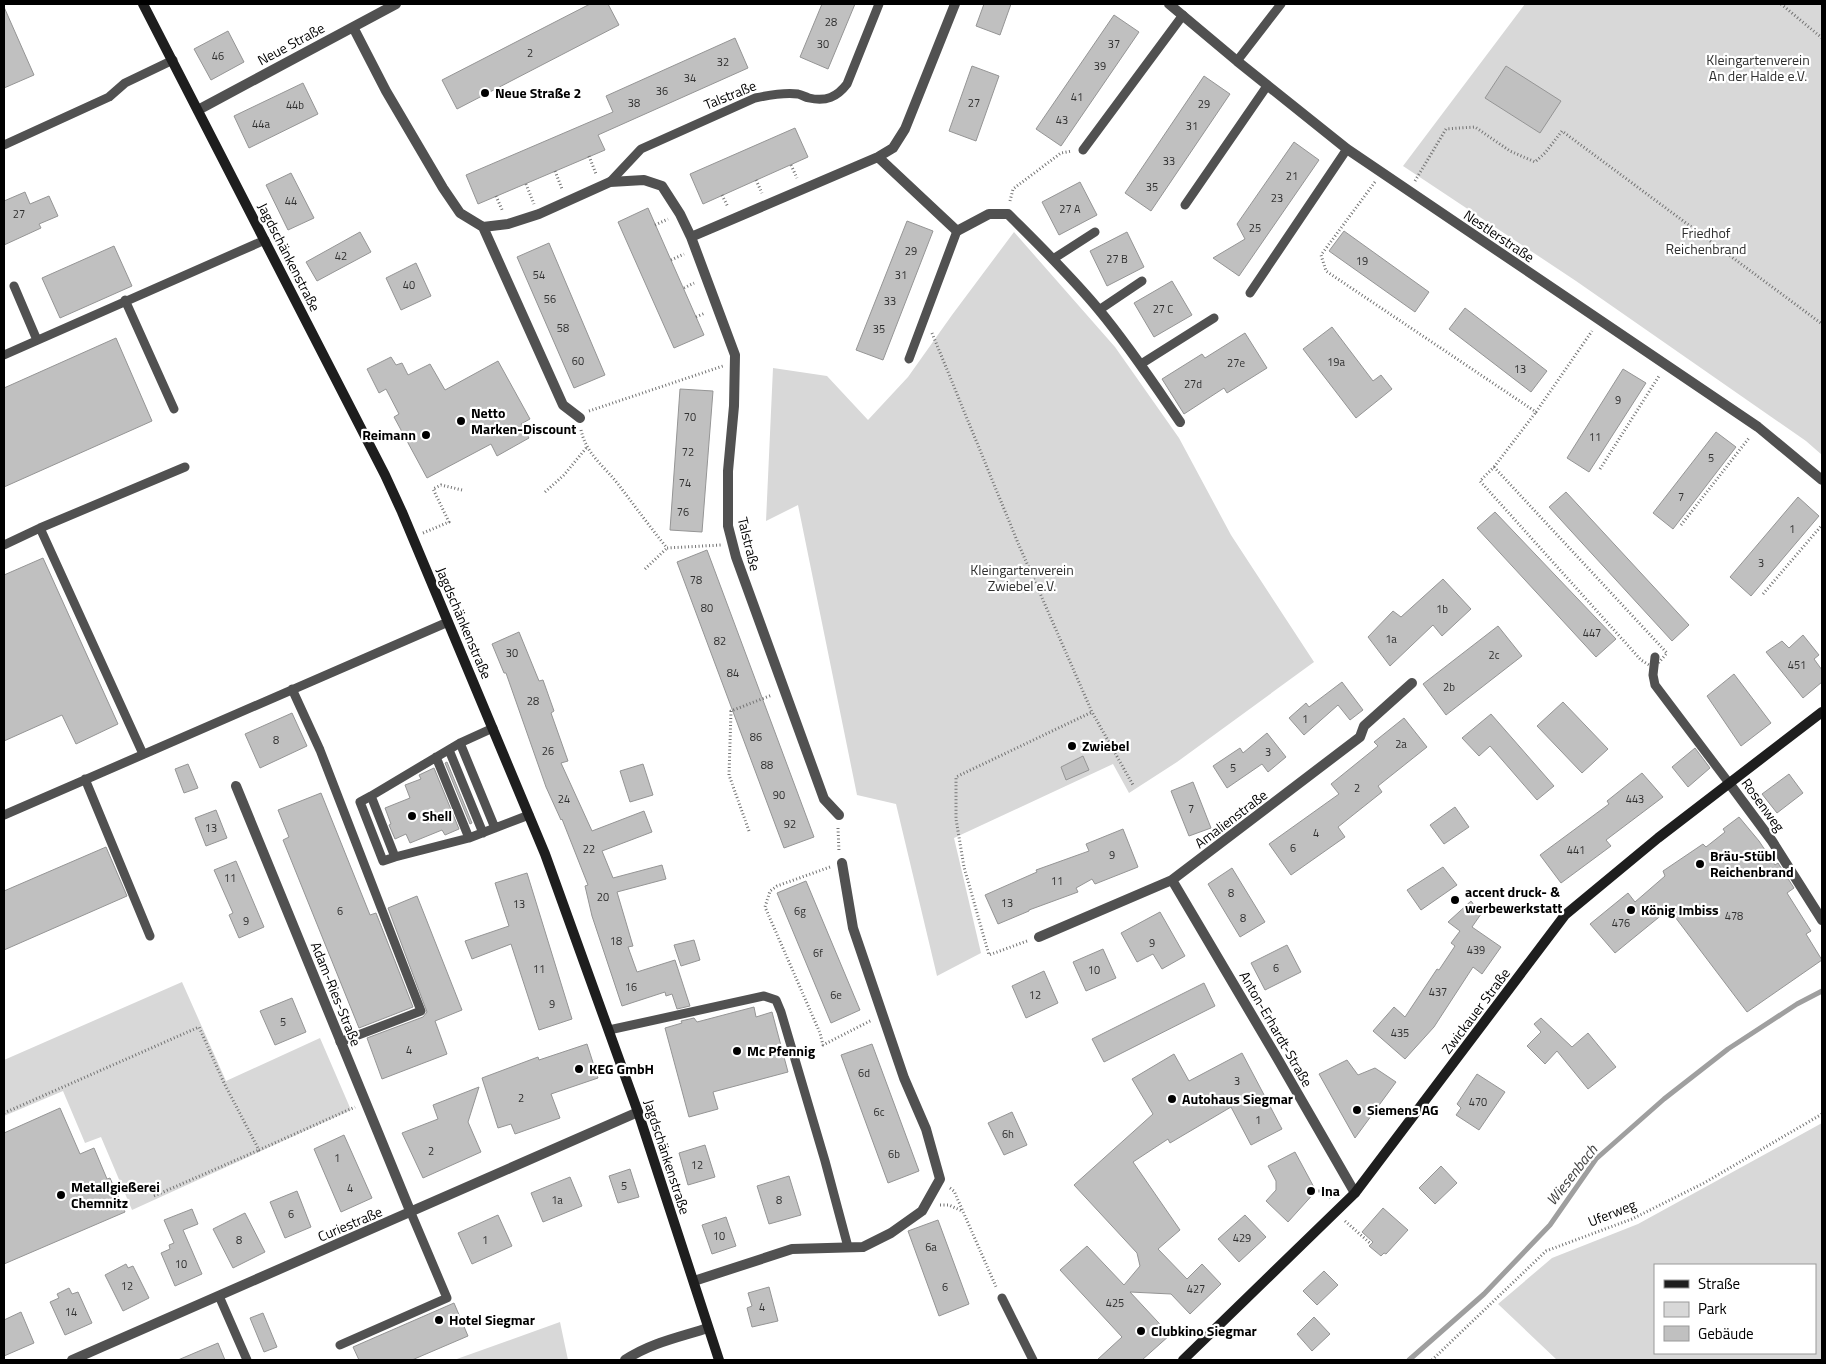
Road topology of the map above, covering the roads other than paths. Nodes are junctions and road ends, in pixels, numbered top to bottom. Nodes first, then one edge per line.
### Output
1 (144, 4) edge
2 (396, 4) edge
3 (880, 4) edge
4 (955, 4) edge
5 (1169, 4) edge
6 (1281, 4) edge
7 (1183, 15) junction
8 (353, 27) junction
9 (172, 60) junction
10 (1237, 61) junction
11 (1267, 86) junction
12 (198, 110) junction
13 (4, 145) edge
14 (1347, 149) junction
15 (1083, 150) road end
16 (878, 157) junction
17 (605, 184) junction
18 (1185, 205) dead end
19 (483, 227) junction
20 (957, 231) junction
21 (1095, 232) dead end
22 (691, 237) junction
23 (265, 240) junction
24 (1053, 259) junction
25 (1142, 281) dead end
26 (14, 286) dead end
27 (1250, 293) dead end
28 (125, 300) junction
29 (1099, 310) junction
30 (1214, 318) dead end
31 (36, 340) junction
32 (4, 355) edge
33 (909, 359) dead end
34 (1141, 364) junction
35 (174, 410) dead end
36 (580, 418) road end
37 (1180, 422) dead end
38 (185, 467) dead end
39 (1822, 480) edge
40 (40, 528) junction
41 (4, 544) edge
42 (448, 622) junction
43 (1655, 657) dead end
44 (1412, 683) dead end
45 (292, 689) junction
46 (1822, 712) edge
47 (492, 728) junction
48 (460, 743) junction
49 (449, 750) junction
50 (143, 754) junction
51 (436, 757) junction
52 (85, 780) junction
53 (1729, 783) junction
54 (236, 786) dead end
55 (371, 796) junction
56 (4, 815) edge
57 (529, 815) junction
58 (839, 815) dead end
59 (495, 828) junction
60 (483, 833) junction
61 (470, 838) junction
62 (395, 857) junction
63 (842, 863) road end
64 (1172, 880) junction
65 (1822, 920) edge
66 (150, 936) dead end
67 (1039, 937) road end
68 (609, 1030) junction
69 (340, 1042) junction
70 (638, 1112) junction
71 (1355, 1194) junction
72 (411, 1212) junction
73 (848, 1247) junction
74 (694, 1281) junction
75 (219, 1296) junction
76 (1002, 1298) road end
77 (708, 1328) junction
78 (340, 1345) dead end
79 (72, 1360) edge
80 (246, 1360) edge
81 (625, 1360) edge
82 (719, 1360) edge
83 (1033, 1360) edge
84 (1183, 1360) edge

1 - 9 main road, Jagdschänkenstraße
2 - 8 street, Neue Straße
3 - 17 lane, Talstraße
4 - 16 street
5 - 7 street, Nestlerstraße
6 - 10 lane
7 - 10 street, Nestlerstraße
7 - 15 lane
8 - 12 street, Neue Straße
8 - 19 street
9 - 12 main road, Jagdschänkenstraße
9 - 13 lane
10 - 11 street, Nestlerstraße
11 - 14 street, Nestlerstraße
11 - 18 lane
12 - 23 main road, Jagdschänkenstraße
14 - 27 lane
14 - 39 street, Nestlerstraße
16 - 20 street
16 - 22 street
17 - 19 street, Talstraße
17 - 22 street, Talstraße
19 - 36 street
20 - 24 street
20 - 33 lane
21 - 24 lane
22 - 58 street, Talstraße
23 - 28 lane
23 - 42 main road, Jagdschänkenstraße
24 - 29 street
25 - 29 lane
26 - 31 lane
28 - 31 lane
28 - 35 lane
29 - 34 street
30 - 34 lane
31 - 32 lane
34 - 37 street
38 - 40 lane
40 - 41 lane
40 - 50 lane
42 - 45 lane
42 - 47 main road, Jagdschänkenstraße
43 - 53 lane
44 - 64 street, Amalienstraße
45 - 50 lane
45 - 69 lane
46 - 53 main road, Zwickauer Straße
47 - 48 lane
47 - 57 main road, Jagdschänkenstraße
48 - 49 lane
48 - 59 lane
49 - 51 lane
49 - 60 lane
50 - 52 lane
51 - 55 lane
51 - 61 lane
52 - 56 lane
52 - 66 lane
53 - 65 street, Rosenweg
53 - 71 main road, Zwickauer Straße
54 - 69 street, Adam-Ries-Straße
55 - 62 lane
55 - 62 lane
57 - 59 lane
57 - 68 main road, Jagdschänkenstraße
59 - 60 lane
60 - 61 lane
61 - 62 lane
63 - 73 street
64 - 67 street, Amalienstraße
64 - 71 street, Anton-Erhardt-Straße
68 - 70 main road, Jagdschänkenstraße
68 - 73 lane
69 - 72 street, Adam-Ries-Straße
70 - 72 street, Curiestraße
70 - 74 main road, Jagdschänkenstraße
71 - 84 main road, Zwickauer Straße
72 - 75 street, Curiestraße
72 - 78 lane
73 - 74 street
74 - 77 main road, Jagdschänkenstraße
75 - 79 street, Curiestraße
75 - 80 lane
76 - 83 lane
77 - 81 street
77 - 82 main road, Jagdschänkenstraße

